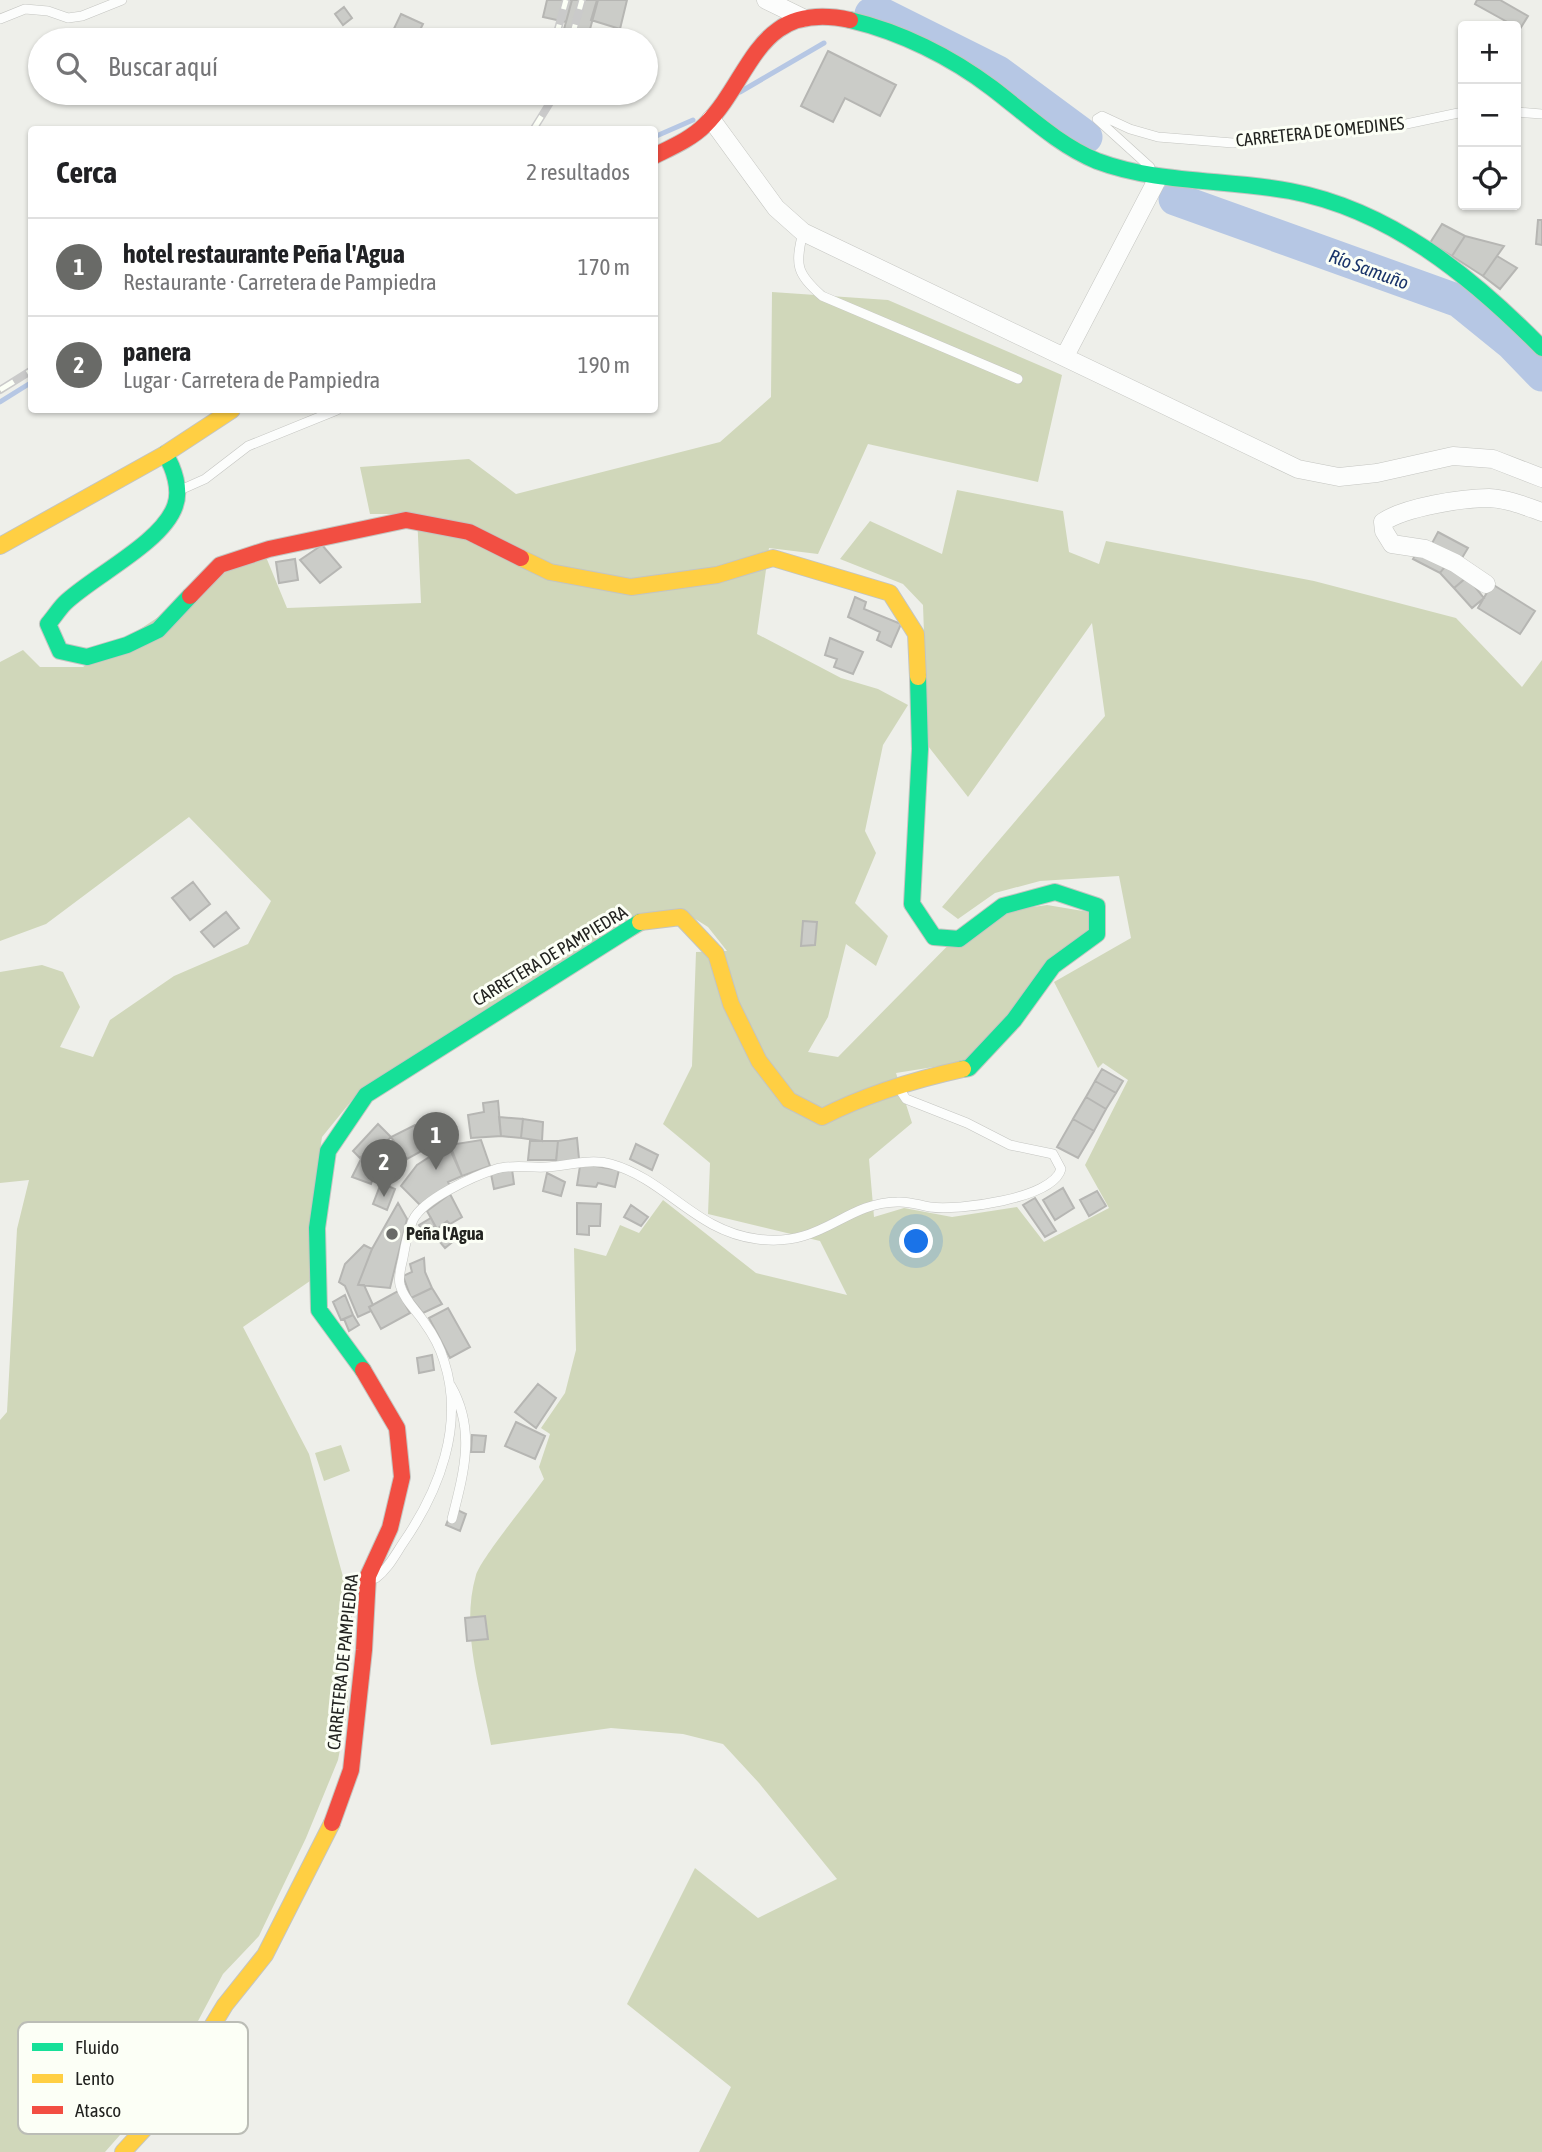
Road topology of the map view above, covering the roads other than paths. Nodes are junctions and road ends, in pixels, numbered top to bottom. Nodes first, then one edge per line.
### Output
1 (122, 0) edge
2 (766, 0) edge
3 (803, 18) junction
4 (0, 19) edge
5 (1521, 112) edge
6 (1458, 113) edge
7 (1542, 114) edge
8 (711, 119) junction
9 (658, 154) edge
10 (1157, 178) junction
11 (803, 232) junction
12 (1542, 348) edge
13 (1065, 356) junction
14 (1018, 379) dead end
15 (227, 413) edge
16 (330, 413) edge
17 (165, 454) junction
18 (1542, 478) edge
19 (176, 492) junction
20 (1542, 513) edge
21 (0, 546) edge
22 (1486, 584) dead end
23 (897, 1086) junction
24 (449, 1381) junction
25 (453, 1519) dead end
26 (368, 1584) junction
27 (215, 2022) edge
28 (143, 2134) edge
29 (123, 2152) edge

1 - 4 lane
2 - 3 street
3 - 8 street
3 - 10 street
5 - 7 lane
6 - 10 lane, CARRETERA DE OMEDINES
8 - 9 street
8 - 11 street
10 - 12 street
10 - 13 street
11 - 13 street
11 - 14 lane
13 - 18 street
15 - 17 street
16 - 19 lane
17 - 19 street
17 - 21 street
19 - 23 street, CARRETERA DE PAMPIEDRA
20 - 22 street
23 - 24 lane
23 - 26 street, CARRETERA DE PAMPIEDRA
24 - 25 lane
24 - 26 lane
26 - 27 street, CARRETERA DE PAMPIEDRA
28 - 29 street, CARRETERA DE PAMPIEDRA

